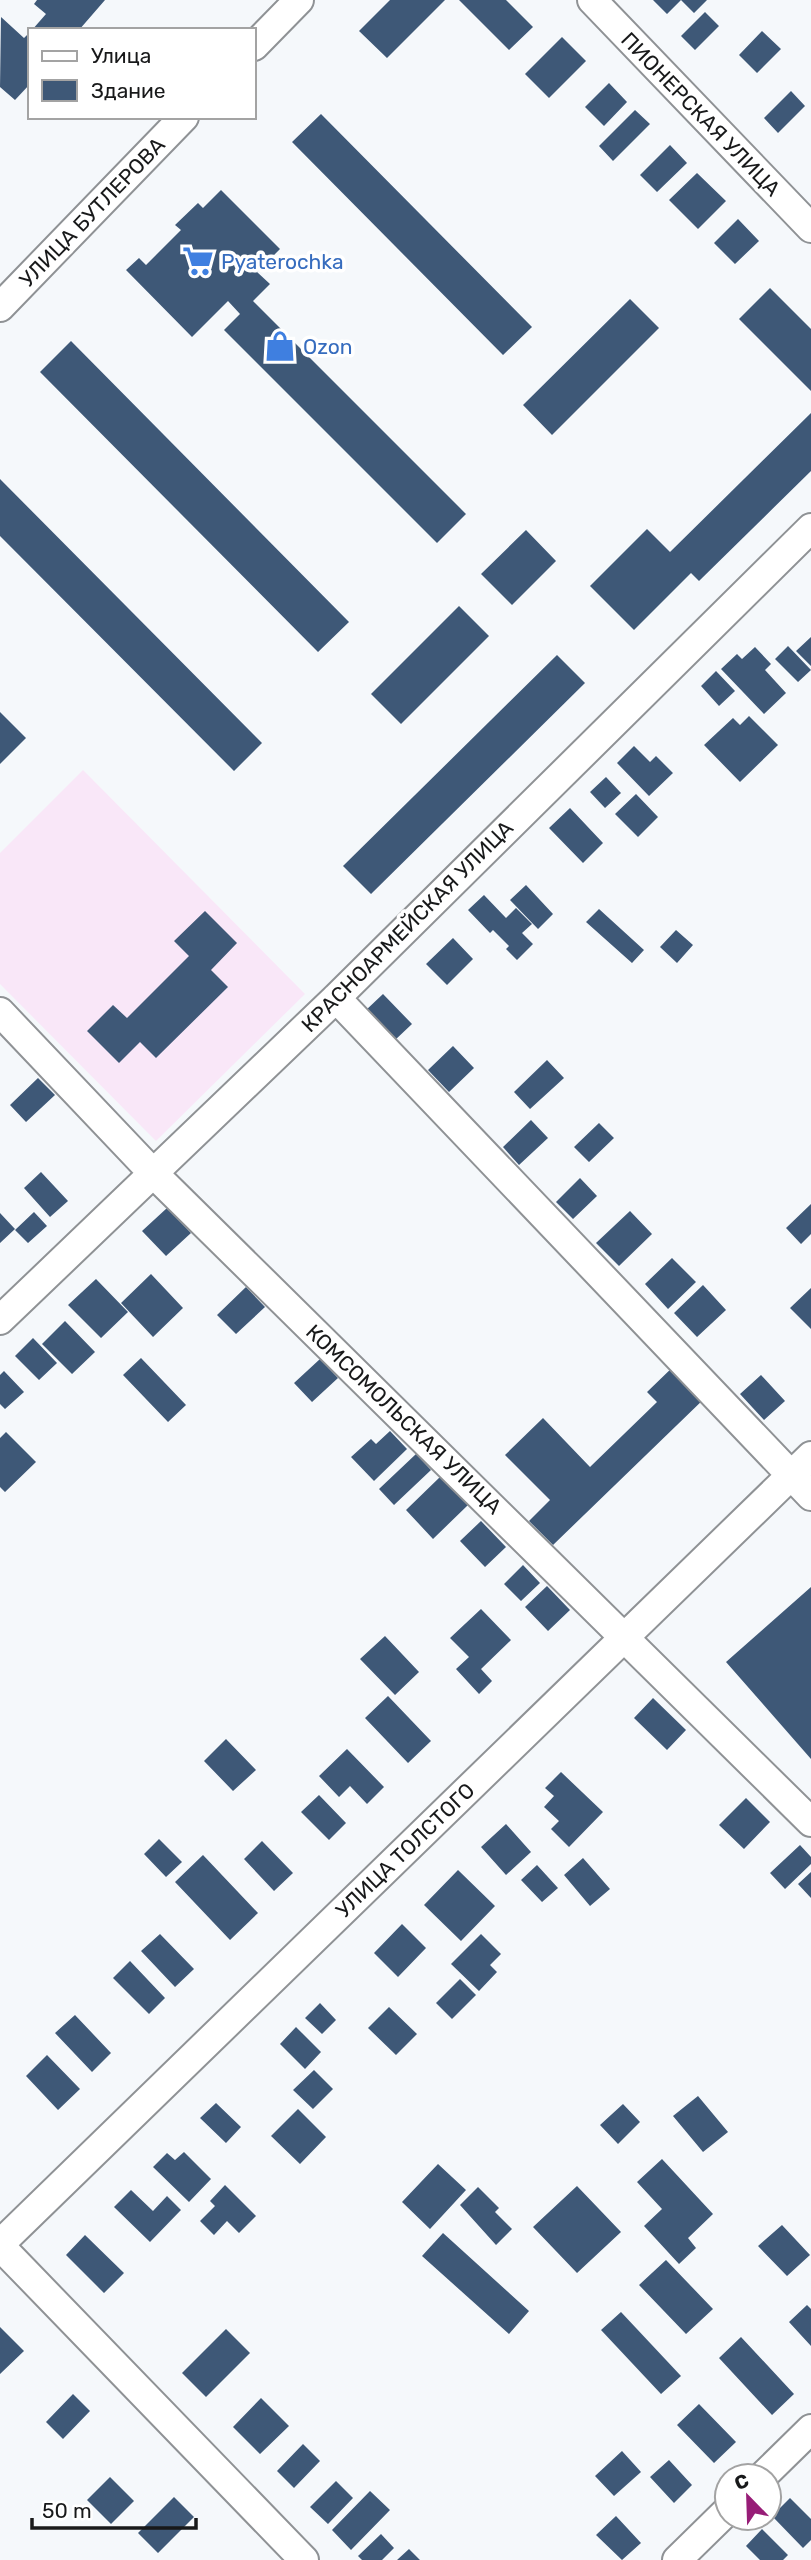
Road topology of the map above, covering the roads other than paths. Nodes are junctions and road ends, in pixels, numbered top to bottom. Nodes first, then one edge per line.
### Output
1 (299, 0) edge
2 (592, 0) edge
3 (256, 44) edge
4 (182, 119) edge
5 (811, 228) edge
6 (0, 307) edge
7 (811, 528) edge
8 (336, 998) junction
9 (0, 1012) edge
10 (152, 1172) junction
11 (0, 1320) edge
12 (801, 1465) edge
13 (811, 1496) edge
14 (625, 1636) junction
15 (811, 1822) edge
16 (0, 2245) edge
17 (811, 2429) edge
18 (777, 2462) edge
19 (713, 2525) edge
20 (304, 2560) edge
21 (677, 2560) edge

1 - 3 street
2 - 5 street, ПИОНЕРСКАЯ УЛИЦА
4 - 6 street, УЛИЦА БУТЛЕРОВА
7 - 8 street, КРАСНОАРМЕЙСКАЯ УЛИЦА
8 - 10 street, КРАСНОАРМЕЙСКАЯ УЛИЦА
8 - 12 street
9 - 10 street, КОМСОМОЛЬСКАЯ УЛИЦА
10 - 11 street, КРАСНОАРМЕЙСКАЯ УЛИЦА
10 - 14 street, КОМСОМОЛЬСКАЯ УЛИЦА
12 - 13 street
12 - 14 street, УЛИЦА ТОЛСТОГО
14 - 15 street, КОМСОМОЛЬСКАЯ УЛИЦА
14 - 16 street, УЛИЦА ТОЛСТОГО
16 - 20 street
17 - 18 street
19 - 21 street

